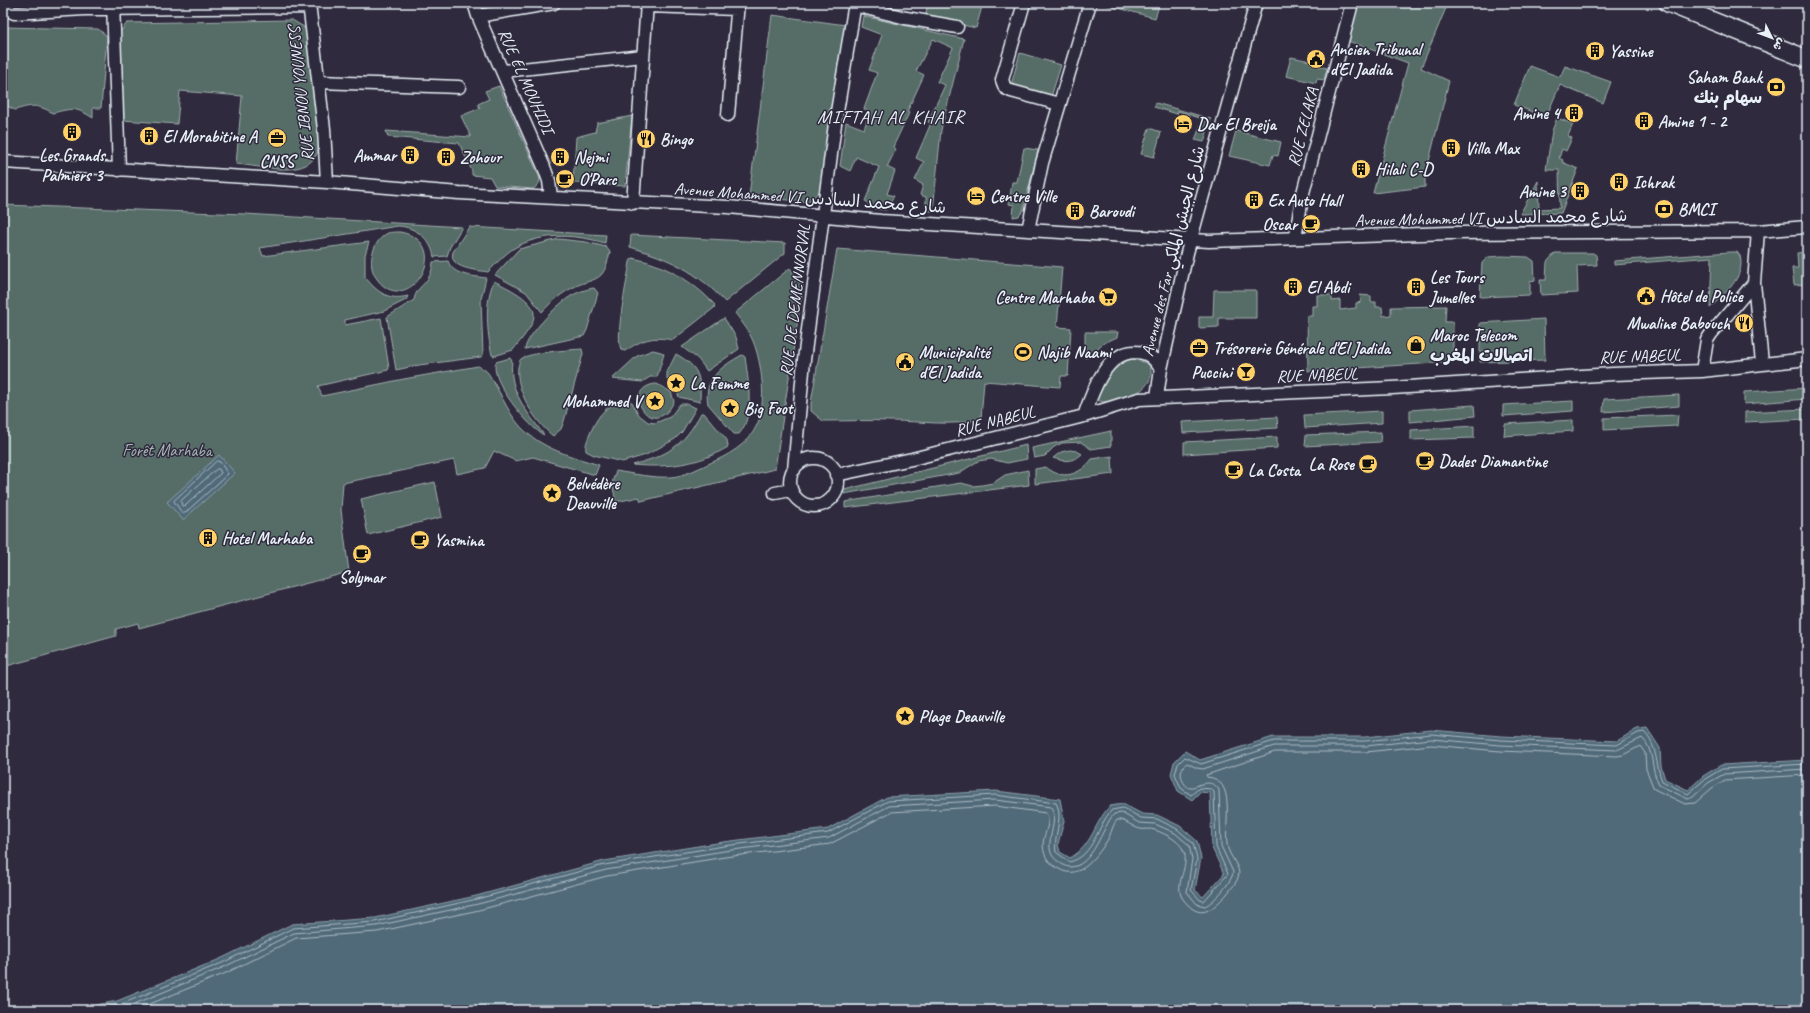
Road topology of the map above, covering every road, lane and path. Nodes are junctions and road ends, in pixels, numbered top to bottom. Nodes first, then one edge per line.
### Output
1 (474, 3) edge
2 (554, 3) edge
3 (1024, 3) edge
4 (1090, 3) edge
5 (1256, 3) edge
6 (1352, 3) edge
7 (1668, 3) edge
8 (854, 4) edge
9 (309, 5) edge
10 (647, 5) edge
11 (114, 6) edge
12 (738, 6) edge
13 (3, 7) edge
14 (478, 16) junction
15 (957, 27) dead end
16 (643, 56) junction
17 (1807, 59) edge
18 (503, 71) junction
19 (319, 82) junction
20 (460, 87) dead end
21 (1059, 104) junction
22 (728, 115) dead end
23 (3, 162) edge
24 (118, 170) junction
25 (327, 182) junction
26 (551, 197) junction
27 (633, 203) junction
28 (823, 215) junction
29 (1807, 226) edge
30 (1028, 230) junction
31 (1758, 232) junction
32 (1295, 238) junction
33 (1190, 240) junction
34 (1754, 283) junction
35 (1807, 359) edge
36 (1762, 363) junction
37 (1161, 369) junction
38 (1702, 371) junction
39 (1157, 397) junction
40 (1084, 416) junction
41 (797, 436) junction
42 (809, 459) junction
43 (794, 470) junction
44 (836, 475) junction
45 (791, 490) junction
46 (776, 493) dead end

1 - 14 street, RUE EL MOUHIDI
2 - 14 street
3 - 21 street
4 - 21 street
5 - 33 street, Avenue des Far شارع الجيش الملكي
6 - 32 street, RUE ZELAKA
7 - 17 street
8 - 15 street
8 - 28 street, RUE DE DEMENNORVAL
9 - 11 street
9 - 19 street, RUE IBNOU YOUNESS
10 - 12 street
10 - 16 street
11 - 13 street
11 - 24 street
12 - 22 street
14 - 18 street, RUE EL MOUHIDI
16 - 18 street
16 - 27 street
18 - 26 street, RUE EL MOUHIDI
19 - 20 street
19 - 25 street, RUE IBNOU YOUNESS
21 - 30 street
23 - 24 street, Avenue Mohammed VI شارع محمد السادس
24 - 25 street, Avenue Mohammed VI شارع محمد السادس
25 - 26 street, Avenue Mohammed VI شارع محمد السادس
26 - 27 street, Avenue Mohammed VI شارع محمد السادس
27 - 28 street, Avenue Mohammed VI شارع محمد السادس
28 - 30 street, Avenue Mohammed VI شارع محمد السادس
28 - 41 street, RUE DE DEMENNORVAL
29 - 31 street, Avenue Mohammed VI شارع محمد السادس
30 - 33 street, Avenue Mohammed VI شارع محمد السادس
31 - 32 street, Avenue Mohammed VI شارع محمد السادس
31 - 34 street
32 - 33 street, Avenue Mohammed VI شارع محمد السادس
33 - 37 street, Avenue des Far شارع الجيش الملكي
34 - 36 street
34 - 38 street
35 - 36 street, RUE NABEUL
36 - 38 street, RUE NABEUL
37 - 39 street, Avenue des Far شارع الجيش الملكي
37 - 40 street, Avenue des Far شارع الجيش الملكي
38 - 39 street, RUE NABEUL
39 - 40 street, RUE NABEUL
40 - 44 street, RUE NABEUL
41 - 42 street
41 - 43 street, RUE DE DEMENNORVAL
42 - 43 street
42 - 44 street
43 - 45 street, RUE DE DEMENNORVAL
44 - 45 street
45 - 46 street

